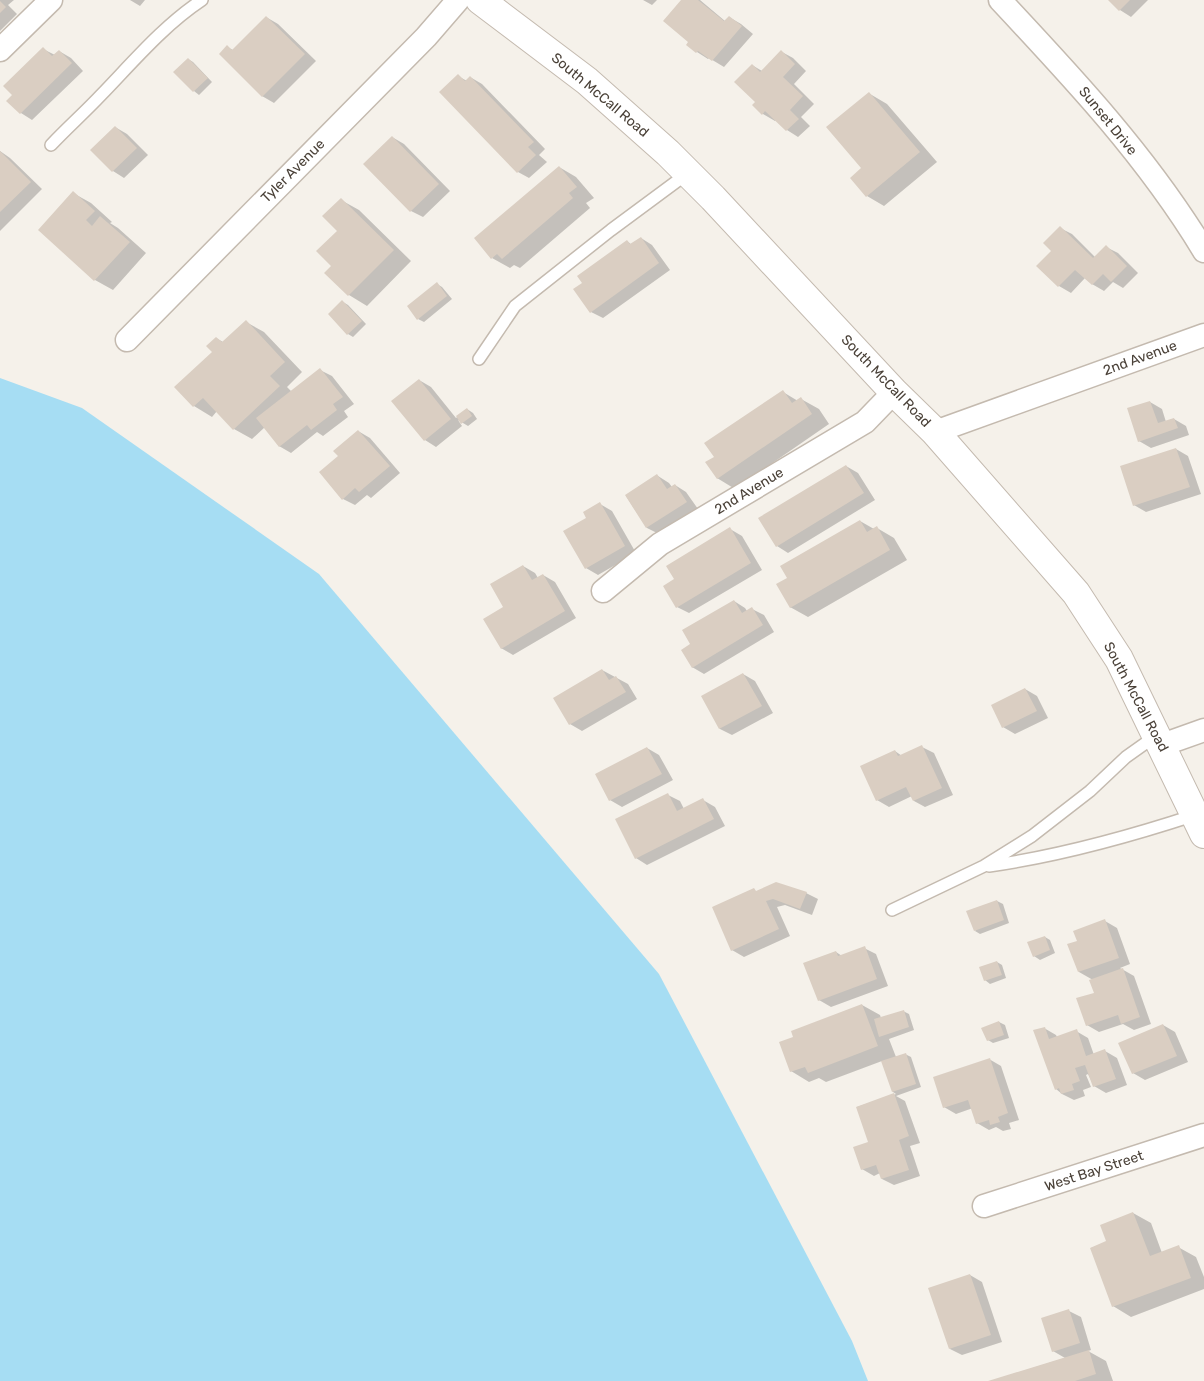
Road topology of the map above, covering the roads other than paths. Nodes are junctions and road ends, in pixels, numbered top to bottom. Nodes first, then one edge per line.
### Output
1 (51, 0) edge
2 (202, 0) edge
3 (458, 0) edge
4 (480, 0) edge
5 (1000, 0) edge
6 (0, 50) edge
7 (51, 145) dead end
8 (688, 172) junction
9 (1204, 251) edge
10 (1204, 335) edge
11 (127, 340) dead end
12 (479, 359) dead end
13 (894, 392) junction
14 (935, 432) junction
15 (603, 591) dead end
16 (1204, 730) edge
17 (1159, 740) junction
18 (1200, 824) edge
19 (984, 866) junction
20 (892, 910) dead end
21 (1204, 1135) edge
22 (984, 1206) dead end

1 - 6 street
2 - 7 lane
3 - 11 street, Tyler Avenue
4 - 8 street, South McCall Road
5 - 9 street, Sunset Drive
8 - 12 lane
8 - 13 street, South McCall Road
10 - 14 street, 2nd Avenue
13 - 14 street, South McCall Road
13 - 15 street, 2nd Avenue
14 - 17 street, South McCall Road
16 - 17 street
17 - 18 street, South McCall Road
17 - 19 lane
18 - 19 lane
19 - 20 lane
21 - 22 street, West Bay Street

